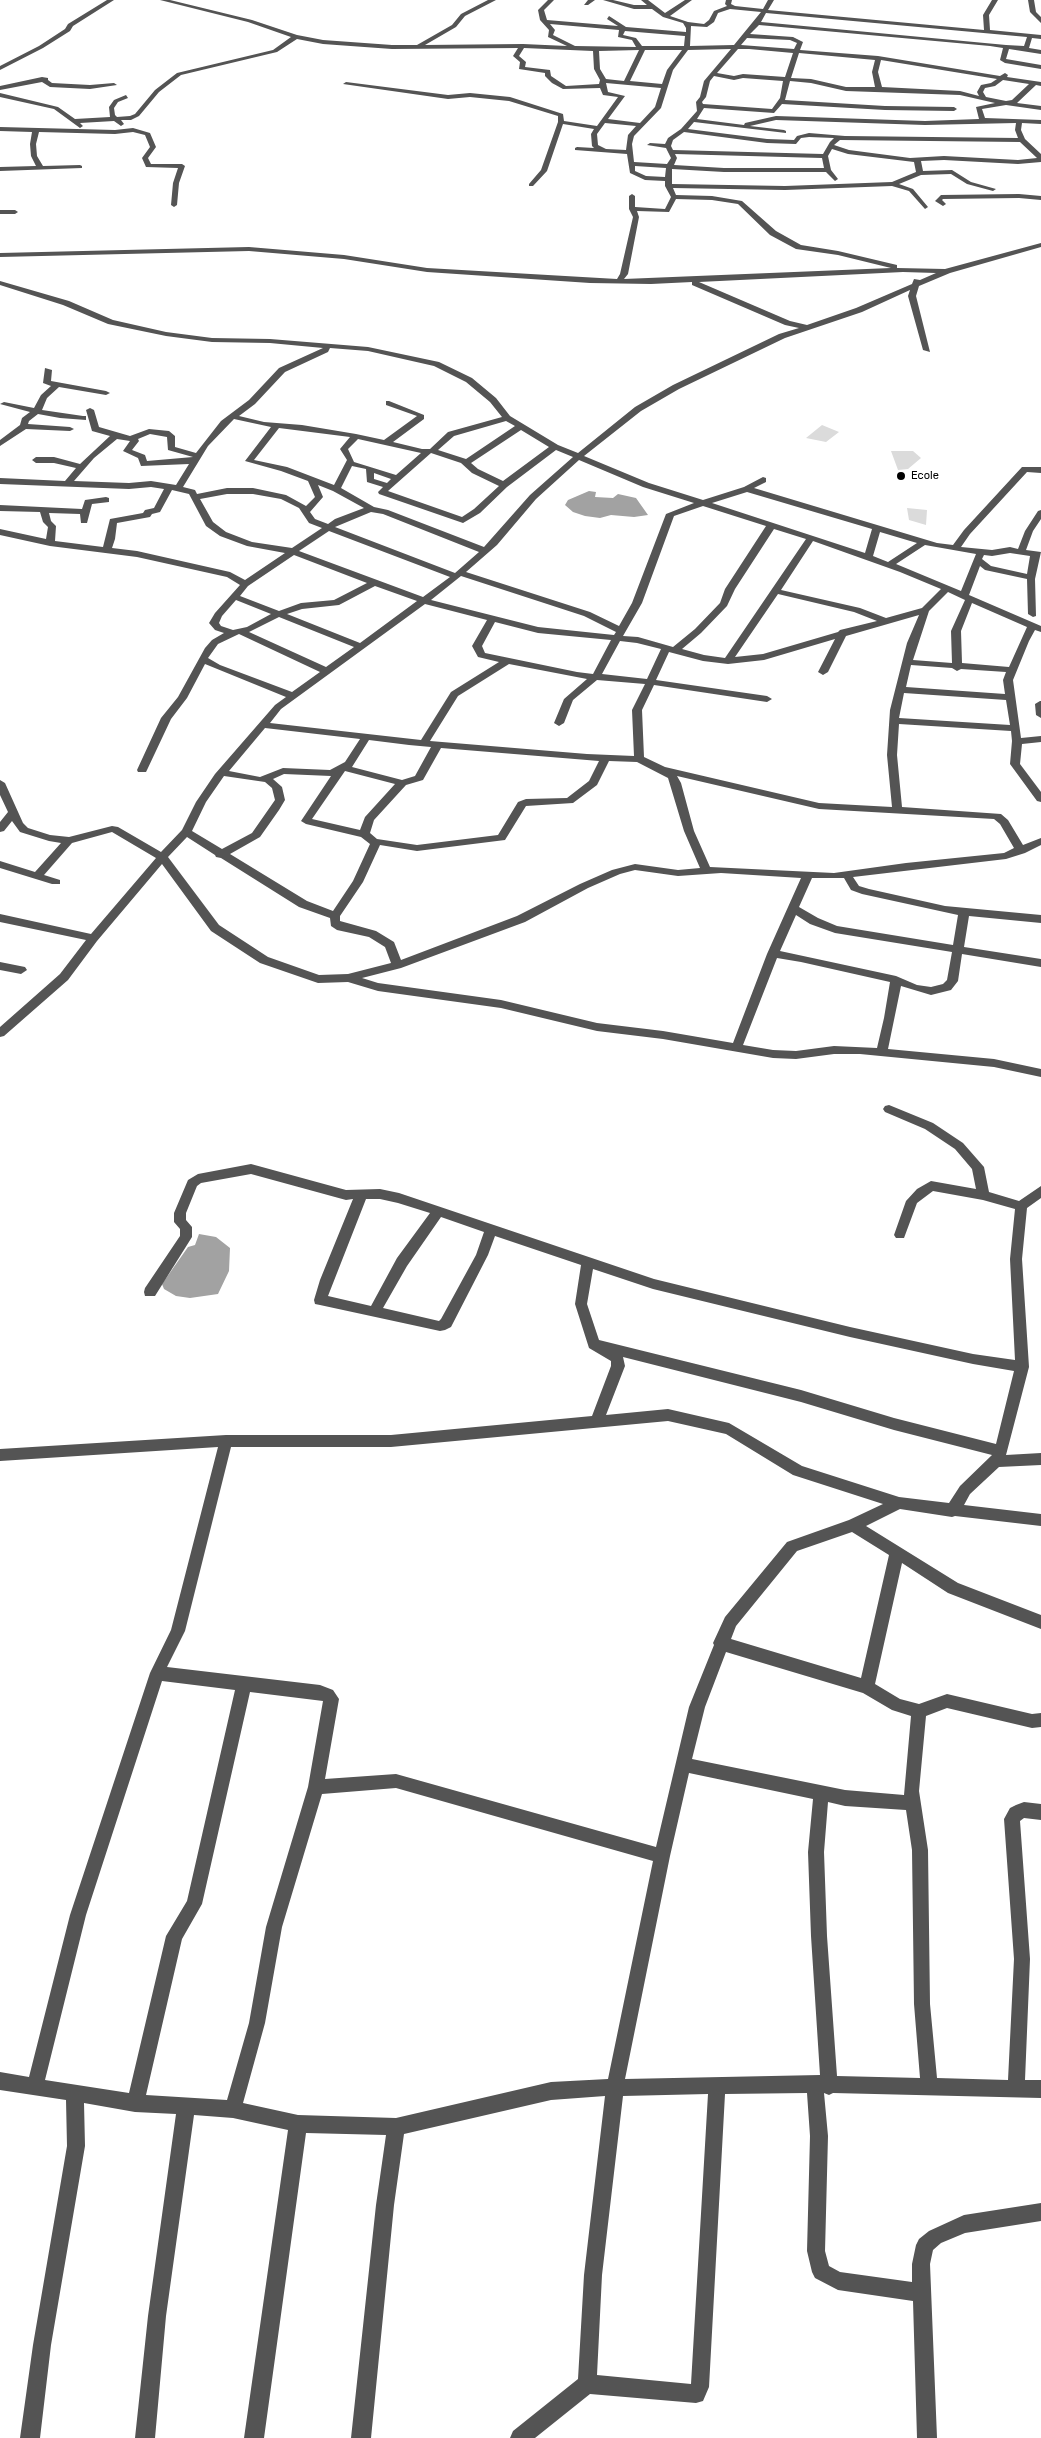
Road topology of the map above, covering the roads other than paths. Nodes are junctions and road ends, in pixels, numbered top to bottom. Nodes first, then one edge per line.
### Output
1 (111, 0) edge
2 (163, 0) edge
3 (493, 0) edge
4 (551, 0) edge
5 (592, 0) edge
6 (606, 0) edge
7 (644, 0) edge
8 (689, 0) edge
9 (729, 0) edge
10 (771, 0) edge
11 (994, 0) edge
12 (1031, 0) edge
13 (586, 4) dead end
14 (655, 7) junction
15 (730, 7) junction
16 (764, 11) junction
17 (665, 16) junction
18 (609, 18) dead end
19 (544, 22) junction
20 (1041, 22) edge
21 (757, 23) junction
22 (687, 24) junction
23 (623, 27) junction
24 (987, 31) junction
25 (688, 34) junction
26 (746, 36) junction
27 (1030, 36) junction
28 (296, 37) junction
29 (1041, 37) edge
30 (522, 46) junction
31 (686, 46) junction
32 (736, 46) junction
33 (642, 47) junction
34 (1006, 47) junction
35 (417, 48) junction
36 (574, 48) junction
37 (596, 49) junction
38 (1024, 49) junction
39 (796, 50) junction
40 (1041, 52) edge
41 (878, 58) junction
42 (1019, 64) junction
43 (1041, 67) edge
44 (0, 68) edge
45 (712, 74) junction
46 (1002, 78) junction
47 (787, 79) junction
48 (626, 82) junction
49 (346, 84) dead end
50 (603, 84) junction
51 (1038, 84) edge
52 (666, 86) junction
53 (0, 88) edge
54 (881, 89) junction
55 (0, 96) edge
56 (126, 97) junction
57 (984, 99) junction
58 (780, 102) junction
59 (1008, 104) junction
60 (701, 106) junction
61 (885, 108) junction
62 (1041, 108) edge
63 (141, 109) junction
64 (954, 109) dead end
65 (774, 111) junction
66 (776, 118) junction
67 (116, 120) junction
68 (692, 120) junction
69 (74, 121) junction
70 (605, 121) junction
71 (983, 121) junction
72 (1019, 121) junction
73 (561, 122) junction
74 (895, 122) junction
75 (1039, 122) edge
76 (642, 125) junction
77 (737, 126) junction
78 (598, 128) junction
79 (747, 128) junction
80 (0, 129) edge
81 (36, 130) junction
82 (82, 130) junction
83 (133, 130) junction
84 (683, 130) junction
85 (784, 132) dead end
86 (729, 136) junction
87 (847, 137) junction
88 (1022, 140) junction
89 (650, 145) dead end
90 (831, 146) junction
91 (577, 149) dead end
92 (670, 149) junction
93 (606, 151) junction
94 (630, 152) junction
95 (825, 156) junction
96 (917, 159) junction
97 (1041, 159) edge
98 (630, 164) junction
99 (80, 167) dead end
100 (669, 167) junction
101 (0, 169) edge
102 (41, 169) junction
103 (828, 170) junction
104 (920, 172) junction
105 (835, 179) dead end
106 (668, 182) junction
107 (893, 184) junction
108 (531, 185) dead end
109 (1016, 186) dead end
110 (993, 189) dead end
111 (632, 196) dead end
112 (1019, 196) junction
113 (674, 197) junction
114 (1041, 198) edge
115 (943, 204) dead end
116 (174, 205) dead end
117 (925, 207) dead end
118 (632, 209) junction
119 (0, 212) edge
120 (15, 212) dead end
121 (1041, 245) edge
122 (0, 255) edge
123 (903, 270) junction
124 (947, 271) junction
125 (688, 281) junction
126 (619, 282) junction
127 (0, 283) edge
128 (918, 284) junction
129 (805, 327) junction
130 (328, 345) junction
131 (927, 350) dead end
132 (48, 370) dead end
133 (57, 384) junction
134 (106, 392) dead end
135 (389, 403) dead end
136 (4, 404) dead end
137 (90, 410) dead end
138 (36, 411) junction
139 (234, 417) junction
140 (83, 418) dead end
141 (507, 418) junction
142 (278, 425) junction
143 (24, 426) junction
144 (521, 426) junction
145 (70, 429) dead end
146 (115, 436) junction
147 (356, 436) junction
148 (134, 438) junction
149 (387, 442) junction
150 (0, 444) edge
151 (554, 447) junction
152 (430, 452) junction
153 (577, 457) junction
154 (196, 459) junction
155 (36, 460) dead end
156 (467, 462) junction
157 (350, 463) junction
158 (81, 467) junction
159 (370, 468) junction
160 (1041, 470) edge
161 (398, 479) junction
162 (312, 480) junction
163 (763, 480) dead end
164 (0, 481) edge
165 (67, 484) junction
166 (504, 485) junction
167 (388, 486) junction
168 (174, 487) junction
169 (336, 490) junction
170 (747, 490) junction
171 (194, 497) junction
172 (106, 500) dead end
173 (703, 505) junction
174 (0, 508) edge
175 (44, 509) junction
176 (371, 509) junction
177 (85, 512) junction
178 (305, 512) junction
179 (1041, 513) edge
180 (84, 521) dead end
181 (771, 526) junction
182 (330, 527) junction
183 (877, 528) junction
184 (0, 532) edge
185 (0, 537) edge
186 (24, 537) junction
187 (811, 538) junction
188 (924, 542) junction
189 (50, 543) junction
190 (955, 548) junction
191 (292, 551) junction
192 (485, 551) junction
193 (1021, 551) junction
194 (106, 552) junction
195 (1038, 555) edge
196 (979, 556) junction
197 (868, 557) junction
198 (890, 565) junction
199 (458, 574) junction
200 (1031, 577) junction
201 (375, 582) junction
202 (245, 584) junction
203 (947, 588) junction
204 (775, 591) junction
205 (233, 596) junction
206 (967, 596) junction
207 (425, 601) junction
208 (925, 610) junction
209 (281, 613) junction
210 (1009, 614) junction
211 (1037, 614) edge
212 (492, 619) junction
213 (885, 621) junction
214 (1037, 627) edge
215 (236, 632) junction
216 (843, 632) junction
217 (618, 633) junction
218 (360, 646) junction
219 (670, 650) junction
220 (203, 659) junction
221 (508, 660) junction
222 (728, 661) junction
223 (907, 662) junction
224 (957, 668) junction
225 (326, 670) junction
226 (1011, 670) junction
227 (823, 672) dead end
228 (596, 676) junction
229 (652, 682) junction
230 (900, 690) junction
231 (293, 696) junction
232 (1010, 697) junction
233 (767, 699) dead end
234 (1040, 704) edge
235 (1041, 715) edge
236 (894, 720) junction
237 (559, 723) dead end
238 (264, 725) junction
239 (1016, 728) junction
240 (366, 738) junction
241 (1041, 739) edge
242 (1017, 741) junction
243 (424, 743) junction
244 (438, 744) junction
245 (606, 757) junction
246 (639, 759) junction
247 (662, 769) junction
248 (142, 770) dead end
249 (341, 770) junction
250 (223, 773) junction
251 (266, 778) junction
252 (0, 783) edge
253 (402, 783) junction
254 (1041, 799) edge
255 (897, 811) junction
256 (13, 812) junction
257 (0, 829) edge
258 (186, 832) junction
259 (364, 834) junction
260 (68, 840) junction
261 (376, 844) junction
262 (1040, 846) edge
263 (1021, 851) junction
264 (220, 855) junction
265 (162, 857) junction
266 (0, 864) edge
267 (706, 870) junction
268 (808, 875) junction
269 (847, 875) junction
270 (37, 876) junction
271 (56, 882) dead end
272 (794, 909) junction
273 (964, 914) junction
274 (335, 916) junction
275 (0, 918) edge
276 (1041, 919) edge
277 (93, 938) junction
278 (956, 950) junction
279 (773, 954) junction
280 (1041, 963) edge
281 (397, 965) junction
282 (0, 966) edge
283 (21, 970) dead end
284 (348, 978) junction
285 (896, 980) junction
286 (0, 1033) edge
287 (736, 1049) junction
288 (881, 1053) junction
289 (1041, 1072) edge
290 (889, 1109) dead end
291 (1041, 1192) edge
292 (983, 1195) junction
293 (361, 1196) junction
294 (1021, 1206) junction
295 (439, 1210) junction
296 (492, 1228) junction
297 (900, 1235) dead end
298 (588, 1262) junction
299 (150, 1292) dead end
300 (374, 1314) junction
301 (594, 1344) junction
302 (1022, 1367) junction
303 (596, 1423) junction
304 (226, 1441) junction
305 (0, 1455) edge
306 (998, 1456) junction
307 (1041, 1459) edge
308 (899, 1503) junction
309 (952, 1511) junction
310 (1041, 1520) edge
311 (853, 1525) junction
312 (897, 1553) junction
313 (1041, 1622) edge
314 (720, 1643) junction
315 (157, 1674) junction
316 (244, 1684) junction
317 (867, 1687) junction
318 (919, 1711) junction
319 (1041, 1720) edge
320 (684, 1765) junction
321 (316, 1787) junction
322 (822, 1793) junction
323 (913, 1803) junction
324 (1041, 1812) edge
325 (662, 1856) junction
326 (0, 2082) edge
327 (717, 2085) junction
328 (822, 2085) junction
329 (35, 2086) junction
330 (929, 2086) junction
331 (615, 2087) junction
332 (1016, 2088) junction
333 (1041, 2089) edge
334 (74, 2092) junction
335 (135, 2103) junction
336 (186, 2106) junction
337 (233, 2109) junction
338 (298, 2124) junction
339 (396, 2127) junction
340 (1041, 2212) edge
341 (922, 2293) junction
342 (587, 2384) junction
343 (30, 2438) edge
344 (145, 2438) edge
345 (254, 2438) edge
346 (361, 2438) edge
347 (520, 2438) edge
348 (927, 2438) edge

1 - 44 street
2 - 28 street
3 - 35 street
4 - 19 street
5 - 13 street
6 - 14 street
7 - 14 street
8 - 17 street
9 - 15 street
10 - 16 street
11 - 24 street
12 - 20 street
14 - 17 street
15 - 16 street
15 - 22 street
16 - 21 street
16 - 24 street
17 - 22 street
18 - 23 street
19 - 23 street
19 - 36 street
21 - 26 street
21 - 34 street
22 - 25 street
23 - 25 street
23 - 33 street
24 - 27 street
25 - 31 street
26 - 32 street
26 - 39 street
27 - 29 street
27 - 38 street
28 - 35 street
28 - 63 street
30 - 35 street
30 - 36 street
30 - 50 street
31 - 32 street
31 - 33 street
31 - 52 street
32 - 39 street
32 - 45 street
33 - 37 street
33 - 48 street
34 - 38 street
34 - 42 street
36 - 37 street
37 - 50 street
38 - 40 street
39 - 41 street
39 - 47 street
41 - 46 street
41 - 54 street
42 - 43 street
42 - 46 street
45 - 47 street
45 - 60 street
46 - 51 street
46 - 57 street
47 - 54 street
47 - 58 street
48 - 50 street
48 - 52 street
49 - 73 street
50 - 70 street
51 - 59 street
52 - 76 street
53 - 56 street
54 - 57 street
55 - 69 street
56 - 63 street
56 - 67 street
57 - 59 street
58 - 61 street
58 - 65 street
59 - 62 street
59 - 71 street
60 - 65 street
60 - 68 street
61 - 64 street
61 - 74 street
63 - 67 street
65 - 66 street
66 - 74 street
66 - 79 street
67 - 69 street
67 - 83 street
68 - 77 street
68 - 84 street
69 - 82 street
70 - 76 street
70 - 78 street
71 - 72 street
71 - 74 street
72 - 75 street
72 - 88 street
73 - 78 street
73 - 108 street
76 - 94 street
77 - 79 street
77 - 86 street
78 - 93 street
79 - 85 street
80 - 81 street
81 - 82 street
81 - 102 street
82 - 83 street
83 - 116 street
84 - 86 street
84 - 92 street
86 - 87 street
87 - 88 street
87 - 90 street
88 - 97 street
89 - 92 street
90 - 95 street
90 - 96 street
91 - 93 street
92 - 95 street
92 - 100 street
93 - 94 street
94 - 98 street
95 - 103 street
96 - 97 street
96 - 104 street
98 - 100 street
98 - 106 street
99 - 102 street
100 - 103 street
100 - 106 street
101 - 102 street
103 - 105 street
104 - 107 street
104 - 110 street
106 - 107 street
106 - 113 street
107 - 117 street
109 - 112 street
111 - 118 street
112 - 114 street
112 - 115 street
113 - 118 street
113 - 123 street
118 - 126 street
119 - 120 street
121 - 124 street
122 - 126 street
123 - 124 street
123 - 125 street
123 - 128 street
124 - 128 street
125 - 126 street
125 - 129 street
127 - 130 street
128 - 129 street
128 - 131 street
129 - 153 street
130 - 139 street
130 - 141 street
132 - 133 street
133 - 134 street
133 - 138 street
135 - 149 street
136 - 138 street
137 - 146 street
138 - 140 street
138 - 143 street
139 - 142 street
139 - 154 street
141 - 144 street
141 - 152 street
142 - 147 street
142 - 162 street
143 - 145 street
143 - 150 street
144 - 151 street
144 - 156 street
146 - 148 street
146 - 158 street
147 - 149 street
147 - 157 street
148 - 154 street
148 - 154 street
149 - 152 street
151 - 153 street
151 - 166 street
152 - 156 street
152 - 161 street
153 - 173 street
153 - 192 street
154 - 168 street
155 - 158 street
156 - 166 street
157 - 159 street
157 - 169 street
158 - 165 street
159 - 161 street
159 - 167 street
160 - 190 street
161 - 167 street
162 - 169 street
162 - 178 street
163 - 170 street
164 - 165 street
165 - 168 street
166 - 167 street
168 - 171 street
168 - 194 street
169 - 176 street
170 - 173 street
170 - 183 street
171 - 178 street
171 - 191 street
172 - 177 street
173 - 181 street
173 - 217 street
174 - 175 street
175 - 177 street
175 - 189 street
176 - 182 street
176 - 192 street
177 - 180 street
178 - 182 street
179 - 193 street
181 - 187 street
181 - 219 street
182 - 191 street
182 - 199 street
183 - 188 street
183 - 197 street
184 - 186 street
185 - 186 street
186 - 189 street
187 - 197 street
187 - 204 street
188 - 190 street
188 - 198 street
189 - 194 street
190 - 196 street
191 - 201 street
191 - 202 street
192 - 199 street
193 - 195 street
193 - 196 street
194 - 202 street
195 - 200 street
196 - 200 street
196 - 206 street
197 - 198 street
198 - 203 street
199 - 207 street
199 - 217 street
200 - 211 street
201 - 207 street
201 - 209 street
202 - 205 street
203 - 206 street
203 - 208 street
204 - 213 street
204 - 222 street
205 - 209 street
205 - 215 street
206 - 210 street
206 - 224 street
207 - 212 street
207 - 218 street
208 - 213 street
208 - 223 street
209 - 215 street
209 - 218 street
210 - 211 street
210 - 214 street
212 - 217 street
212 - 221 street
213 - 216 street
214 - 226 street
215 - 220 street
215 - 225 street
216 - 222 street
216 - 227 street
217 - 219 street
217 - 228 street
218 - 225 street
219 - 222 street
219 - 229 street
220 - 231 street
220 - 248 street
221 - 228 street
221 - 243 street
223 - 224 street
223 - 230 street
224 - 226 street
225 - 231 street
226 - 232 street
228 - 229 street
228 - 237 street
229 - 233 street
229 - 246 street
230 - 232 street
230 - 236 street
231 - 238 street
232 - 239 street
234 - 235 street
236 - 239 street
236 - 255 street
238 - 240 street
238 - 250 street
239 - 242 street
240 - 243 street
240 - 249 street
241 - 242 street
242 - 254 street
243 - 244 street
244 - 245 street
244 - 253 street
245 - 246 street
245 - 261 street
246 - 247 street
247 - 255 street
247 - 267 street
249 - 251 street
249 - 253 street
249 - 259 street
250 - 251 street
250 - 258 street
251 - 264 street
252 - 256 street
253 - 259 street
255 - 263 street
256 - 257 street
256 - 260 street
258 - 264 street
258 - 265 street
259 - 261 street
260 - 265 street
260 - 270 street
261 - 274 street
262 - 263 street
263 - 269 street
264 - 274 street
265 - 277 street
265 - 284 street
266 - 270 street
267 - 268 street
267 - 281 street
268 - 269 street
268 - 272 street
269 - 273 street
270 - 271 street
272 - 278 street
272 - 279 street
273 - 276 street
273 - 278 street
274 - 281 street
275 - 277 street
277 - 286 street
278 - 280 street
278 - 285 street
279 - 285 street
279 - 287 street
281 - 284 street
282 - 283 street
284 - 287 street
285 - 288 street
287 - 288 street
288 - 289 street
290 - 292 street
291 - 294 street
292 - 294 street
292 - 297 street
293 - 295 street
293 - 299 street
293 - 300 street
294 - 302 street
295 - 296 street
295 - 300 street
296 - 298 street
296 - 300 street
298 - 301 street
298 - 302 street
301 - 303 street
301 - 306 street
302 - 306 street
303 - 304 street
303 - 308 street
304 - 305 street
304 - 315 street
306 - 307 street
306 - 309 street
308 - 309 street
308 - 311 street
309 - 310 street
311 - 312 street
311 - 314 street
312 - 313 street
312 - 317 street
314 - 317 street
314 - 320 street
315 - 316 street
315 - 329 street
316 - 321 street
316 - 335 street
317 - 318 street
318 - 319 street
318 - 323 street
320 - 322 street
320 - 325 street
321 - 325 street
321 - 337 street
322 - 323 street
322 - 328 street
323 - 330 street
324 - 332 street
325 - 331 street
326 - 329 street
327 - 328 street
327 - 331 street
327 - 342 street
328 - 330 street
328 - 341 street
329 - 334 street
330 - 332 street
331 - 339 street
331 - 342 street
332 - 333 street
334 - 335 street
334 - 343 street
335 - 336 street
336 - 337 street
336 - 344 street
337 - 338 street
338 - 339 street
338 - 345 street
339 - 346 street
340 - 341 street
341 - 348 street
342 - 347 street

